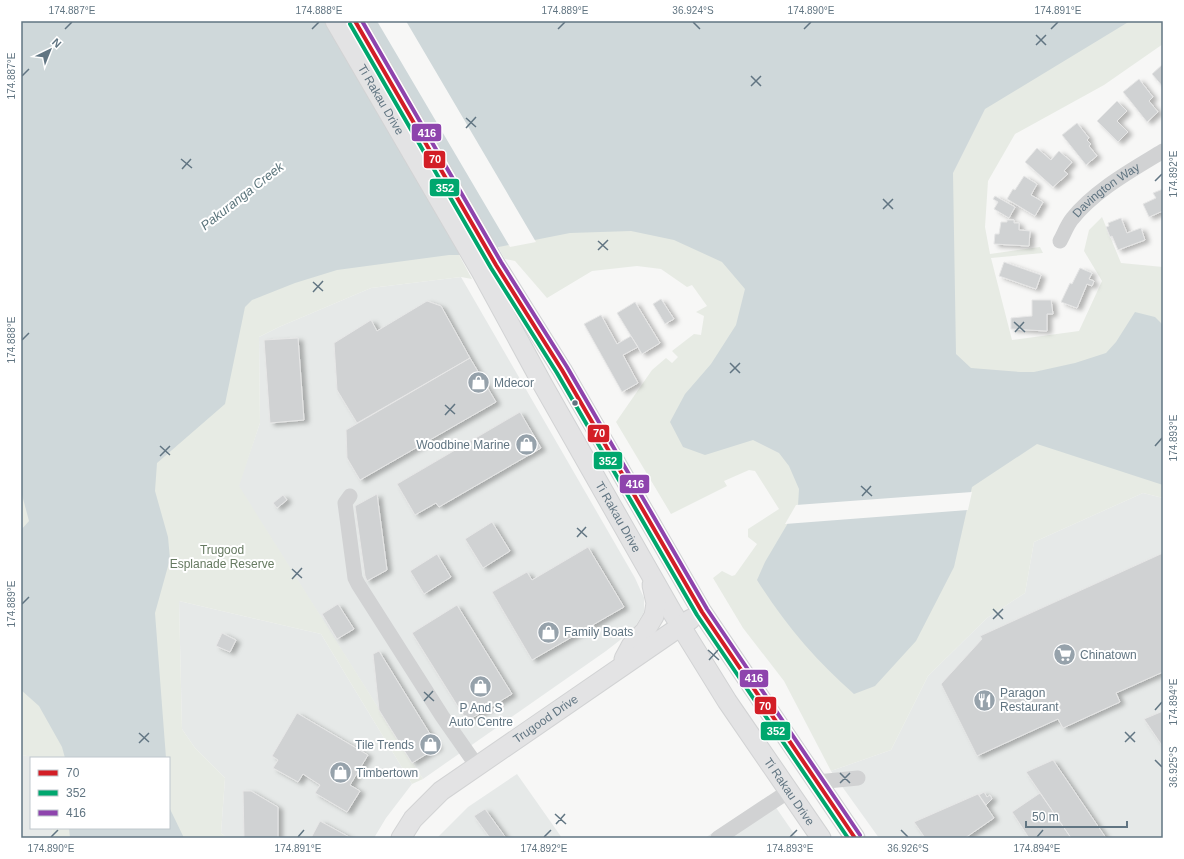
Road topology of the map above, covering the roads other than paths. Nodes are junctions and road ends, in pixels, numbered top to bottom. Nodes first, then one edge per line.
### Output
1 (335, 21) edge
2 (355, 21) edge
3 (1163, 151) edge
4 (1060, 241) dead end
5 (489, 269) junction
6 (350, 496) dead end
7 (650, 574) junction
8 (702, 612) junction
9 (680, 626) junction
10 (619, 668) junction
11 (477, 766) junction
12 (858, 778) dead end
13 (817, 782) junction
14 (789, 791) junction
15 (401, 838) edge
16 (718, 838) edge
17 (821, 838) edge
18 (855, 838) edge

1 - 5 main road, Ti Rakau Drive
2 - 5 main road, Ti Rakau Drive
3 - 4 street, Davington Way
5 - 7 main road, Ti Rakau Drive
5 - 8 main road, Ti Rakau Drive
6 - 11 street
7 - 9 main road, Ti Rakau Drive
7 - 10 main road
8 - 9 main road, Trugood Drive
8 - 13 main road, Ti Rakau Drive
9 - 10 main road, Trugood Drive
9 - 14 main road, Ti Rakau Drive
10 - 11 main road, Trugood Drive
11 - 15 main road, Trugood Drive
12 - 13 street
13 - 18 main road, Ti Rakau Drive
14 - 16 street
14 - 17 main road, Ti Rakau Drive

